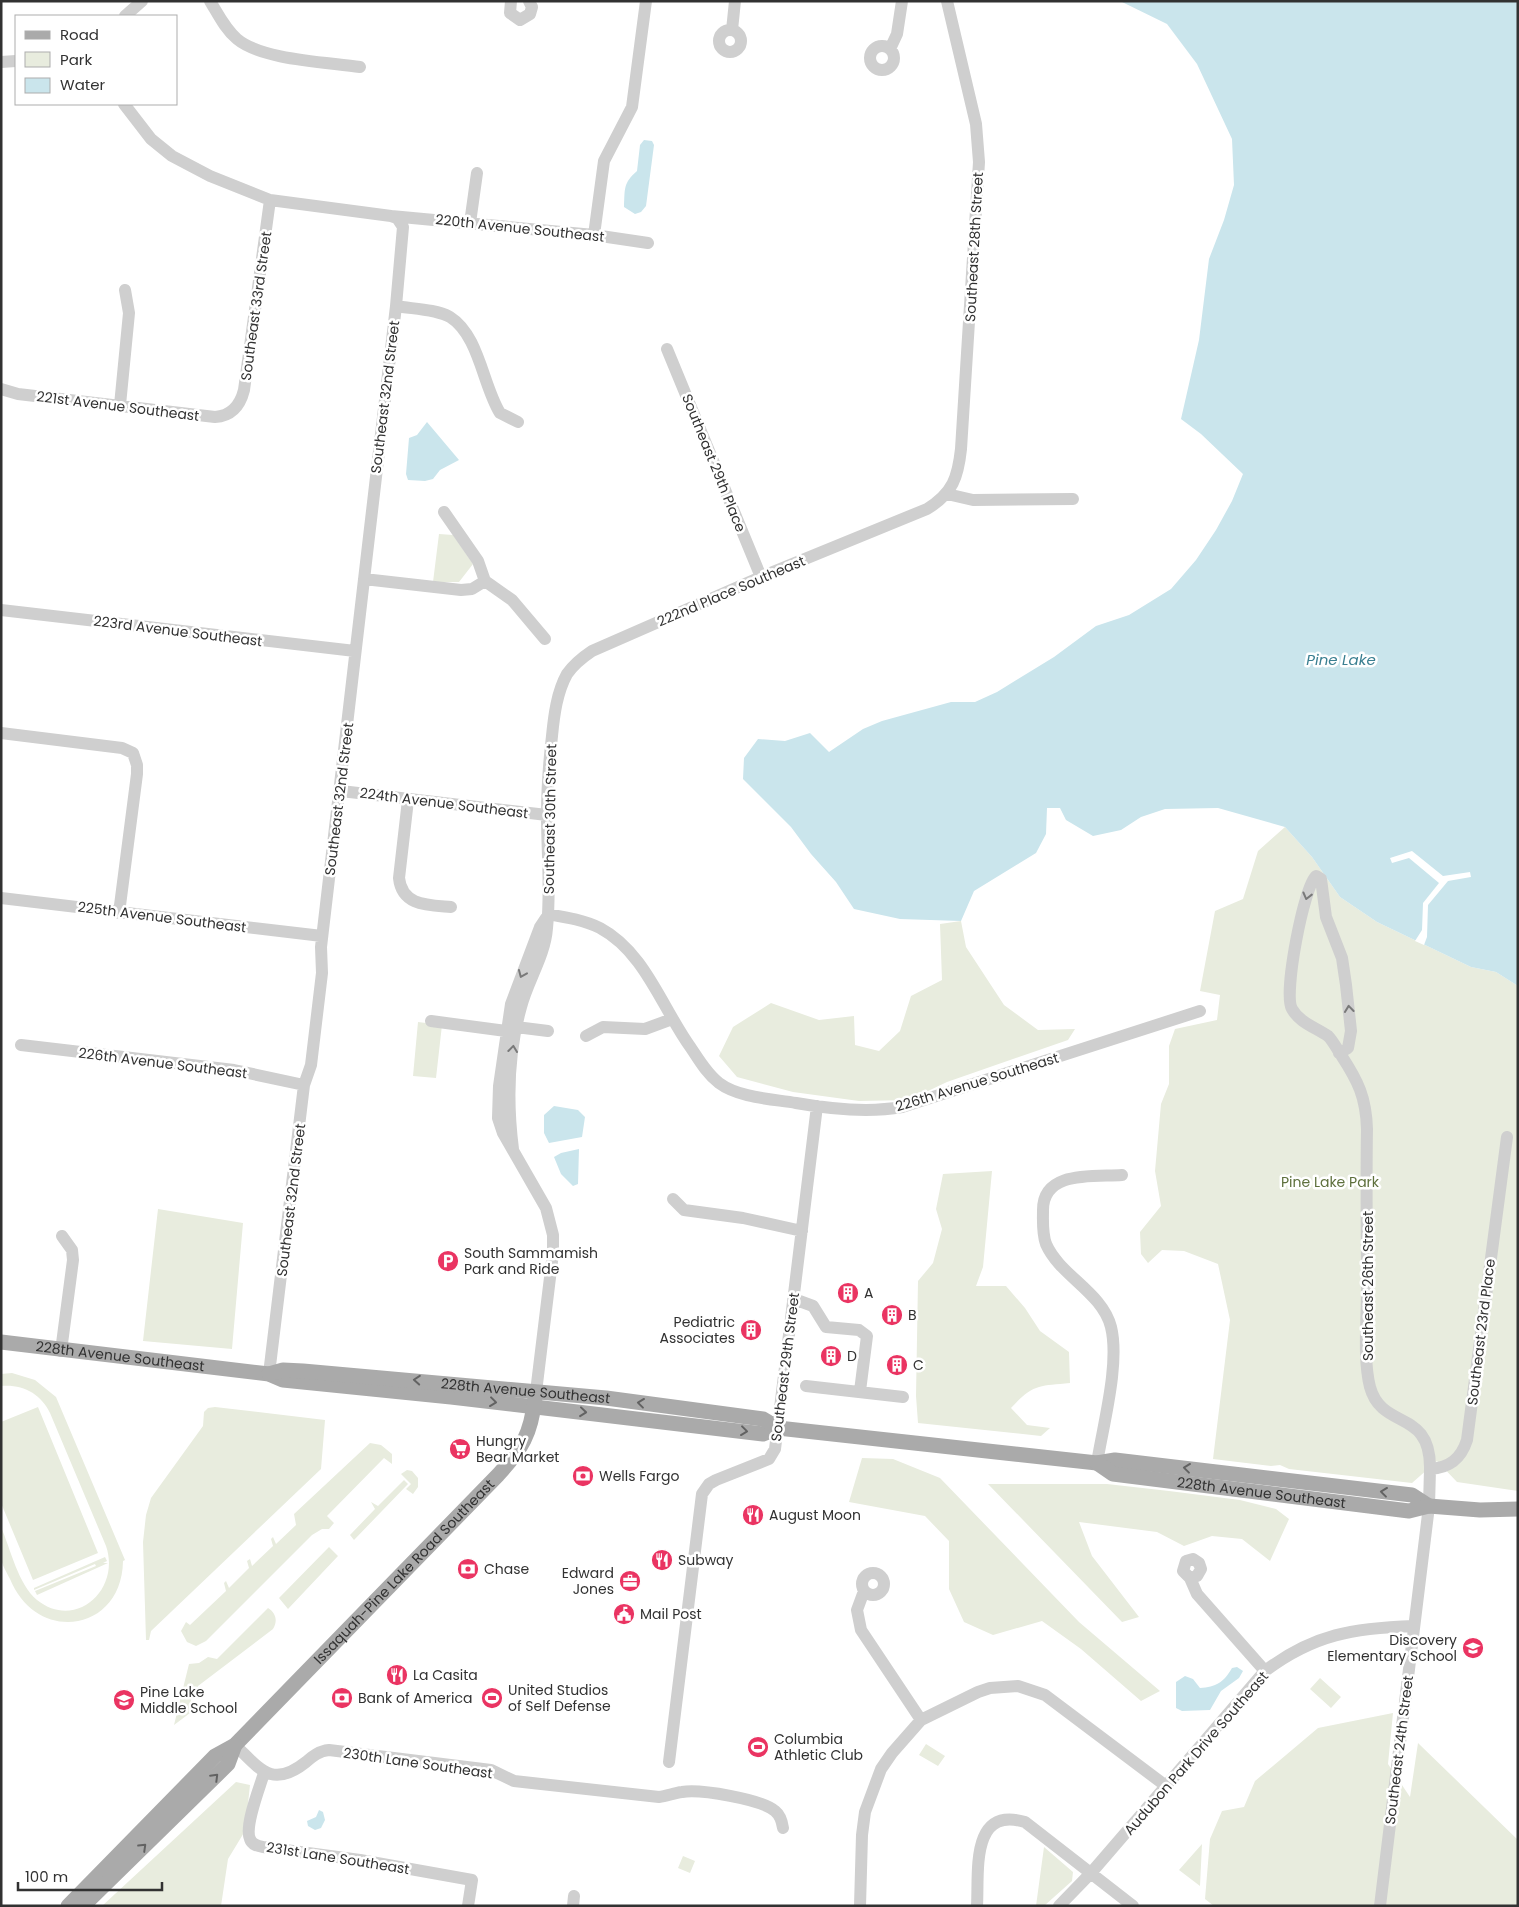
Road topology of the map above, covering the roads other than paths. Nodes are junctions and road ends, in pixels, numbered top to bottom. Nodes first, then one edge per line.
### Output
1 (142, 1) edge
2 (210, 1) edge
3 (511, 1) edge
4 (529, 1) edge
5 (646, 1) edge
6 (735, 1) edge
7 (902, 1) edge
8 (947, 1) edge
9 (126, 15) edge
10 (732, 30) dead end
11 (890, 49) dead end
12 (15, 61) edge
13 (1, 62) edge
14 (360, 67) dead end
15 (125, 105) edge
16 (477, 173) dead end
17 (270, 200) junction
18 (396, 219) junction
19 (470, 222) junction
20 (594, 235) junction
21 (648, 243) dead end
22 (125, 290) dead end
23 (396, 306) junction
24 (667, 350) dead end
25 (1, 389) edge
26 (120, 405) junction
27 (234, 410) joint
28 (518, 422) dead end
29 (948, 494) junction
30 (1073, 499) dead end
31 (444, 512) dead end
32 (762, 577) junction
33 (364, 580) junction
34 (485, 581) junction
35 (1, 610) edge
36 (545, 639) dead end
37 (355, 651) junction
38 (553, 724) joint
39 (1, 733) edge
40 (341, 791) junction
41 (408, 800) junction
42 (547, 815) junction
43 (1, 898) edge
44 (450, 907) dead end
45 (119, 913) junction
46 (548, 914) junction
47 (322, 936) junction
48 (1200, 1012) dead end
49 (672, 1019) junction
50 (432, 1021) dead end
51 (511, 1029) junction
52 (548, 1031) dead end
53 (586, 1036) dead end
54 (21, 1045) dead end
55 (1339, 1053) junction
56 (304, 1085) junction
57 (817, 1106) junction
58 (1506, 1137) dead end
59 (1122, 1175) dead end
60 (674, 1199) dead end
61 (802, 1231) junction
62 (62, 1236) dead end
63 (794, 1300) junction
64 (1, 1342) edge
65 (61, 1350) junction
66 (269, 1374) junction
67 (806, 1386) dead end
68 (860, 1392) junction
69 (903, 1397) dead end
70 (535, 1399) junction
71 (778, 1428) junction
72 (1097, 1463) junction
73 (1430, 1469) junction
74 (1429, 1506) junction
75 (1518, 1509) edge
76 (1480, 1510) junction
77 (1518, 1521) edge
78 (1190, 1578) dead end
79 (864, 1591) dead end
80 (1414, 1626) junction
81 (1265, 1671) junction
82 (920, 1720) junction
83 (235, 1745) junction
84 (669, 1762) dead end
85 (264, 1773) junction
86 (1166, 1786) junction
87 (784, 1828) dead end
88 (1092, 1874) junction
89 (68, 1906) edge
90 (83, 1906) edge
91 (468, 1906) edge
92 (860, 1906) edge
93 (977, 1906) edge
94 (1059, 1906) edge
95 (1133, 1906) edge
96 (1380, 1906) edge

1 - 9 street
2 - 14 street
3 - 4 street
5 - 20 street
6 - 10 street
7 - 11 street
8 - 29 street, Southeast 28th Street
12 - 13 street
15 - 17 street, 220th Avenue Southeast
16 - 19 street
17 - 18 street, 220th Avenue Southeast
17 - 27 street, Southeast 33rd Street
18 - 19 street, 220th Avenue Southeast
18 - 23 street, Southeast 32nd Street
19 - 20 street, 220th Avenue Southeast
20 - 21 street, 220th Avenue Southeast
22 - 26 street
23 - 28 street
23 - 33 street, Southeast 32nd Street
24 - 32 street, Southeast 29th Place
25 - 26 street, 221st Avenue Southeast
26 - 27 street, 221st Avenue Southeast
29 - 30 street
29 - 32 street, 222nd Place Southeast
31 - 34 street
32 - 38 street, 222nd Place Southeast
33 - 34 street
33 - 37 street, Southeast 32nd Street
34 - 36 street
35 - 37 street, 223rd Avenue Southeast
37 - 40 street, Southeast 32nd Street
38 - 42 street, Southeast 30th Street
39 - 45 street
40 - 41 street, 224th Avenue Southeast
40 - 47 street, Southeast 32nd Street
41 - 42 street, 224th Avenue Southeast
41 - 44 street
42 - 46 street, Southeast 30th Street
43 - 45 street, 225th Avenue Southeast
45 - 47 street, 225th Avenue Southeast
46 - 49 street
46 - 51 street, Issaquah-Pine Lake Road Southeast
47 - 56 street, Southeast 32nd Street
48 - 57 street, 226th Avenue Southeast
49 - 53 street
49 - 57 street, 226th Avenue Southeast
50 - 51 street
51 - 52 street
51 - 70 street, Issaquah-Pine Lake Road Southeast
54 - 56 street, 226th Avenue Southeast
55 -> 55 street, Southeast 26th Street
55 - 73 street, Southeast 26th Street
56 - 66 street, Southeast 32nd Street
57 - 61 street, Southeast 29th Street
58 - 73 street, Southeast 23rd Place
59 - 72 street
60 - 61 street
61 - 63 street, Southeast 29th Street
62 - 65 street
63 - 68 street
63 - 71 street, Southeast 29th Street
64 - 65 main road, 228th Avenue Southeast
65 - 66 main road, 228th Avenue Southeast
66 - 70 main road, 228th Avenue Southeast
67 - 68 street
68 - 69 street
70 - 71 main road, 228th Avenue Southeast
70 - 83 main road, Issaquah-Pine Lake Road Southeast
71 - 72 main road, 228th Avenue Southeast
71 - 84 street, Southeast 29th Street
72 - 74 main road, 228th Avenue Southeast
73 - 74 street
74 - 76 main road, 228th Avenue Southeast
74 - 80 street, Southeast 24th Street
75 - 76 main road, 228th Avenue Southeast
76 - 77 main road, 228th Avenue Southeast
78 - 81 street
79 - 82 street
80 - 81 street, Audubon Park Drive Southeast
80 - 96 street, Southeast 24th Street
81 - 86 street, Audubon Park Drive Southeast
82 - 86 street
82 - 92 street
83 - 85 street
83 - 89 main road, Issaquah-Pine Lake Road Southeast
90 -> 83 main road, Issaquah-Pine Lake Road Southeast
85 - 87 street, 230th Lane Southeast
85 - 91 street, 231st Lane Southeast
86 - 88 street, Audubon Park Drive Southeast
88 - 93 street
88 - 94 street, Audubon Park Drive Southeast
88 - 95 street

